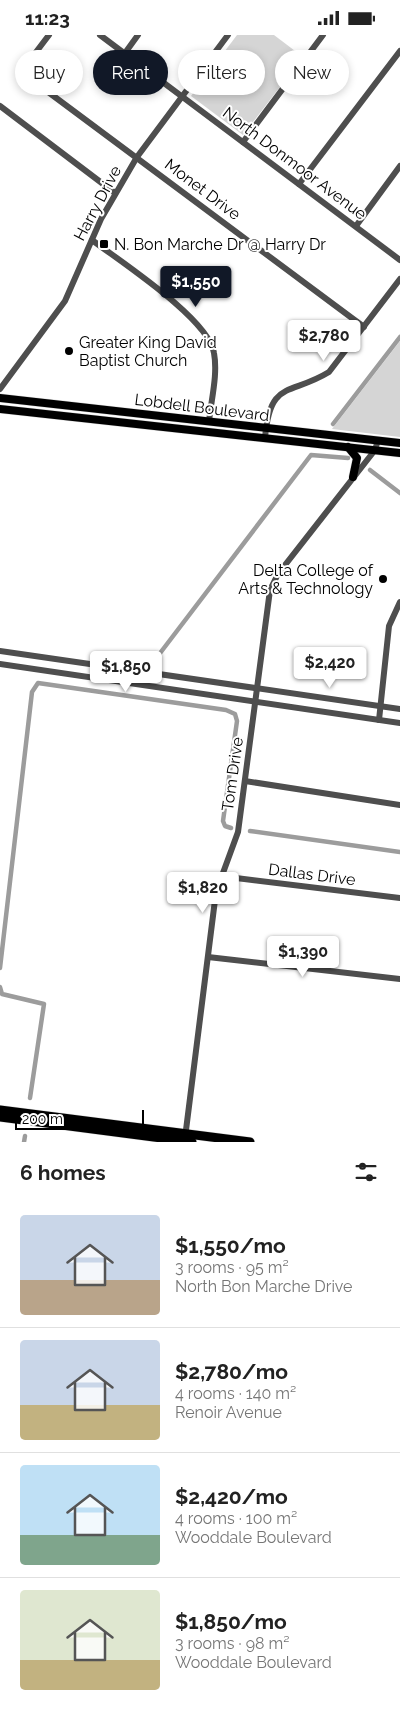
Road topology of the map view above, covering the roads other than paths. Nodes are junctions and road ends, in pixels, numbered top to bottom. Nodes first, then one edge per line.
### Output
1 (49, 35) edge
2 (100, 35) edge
3 (138, 35) edge
4 (228, 35) edge
5 (323, 35) edge
6 (121, 50) edge
7 (127, 50) edge
8 (400, 51) edge
9 (168, 86) edge
10 (183, 97) junction
11 (0, 105) edge
12 (243, 142) junction
13 (137, 157) junction
14 (400, 166) edge
15 (299, 184) junction
16 (115, 193) junction
17 (356, 226) junction
18 (92, 241) junction
19 (400, 260) edge
20 (400, 279) edge
21 (364, 327) junction
22 (0, 389) edge
23 (0, 398) edge
24 (0, 409) edge
25 (91, 409) junction
26 (90, 419) junction
27 (209, 422) junction
28 (232, 424) junction
29 (266, 428) junction
30 (231, 434) junction
31 (265, 438) junction
32 (378, 440) junction
33 (400, 443) edge
34 (348, 447) junction
35 (375, 449) junction
36 (400, 453) edge
37 (353, 477) junction
38 (400, 602) edge
39 (0, 652) edge
40 (0, 665) edge
41 (123, 669) junction
42 (121, 682) junction
43 (257, 689) junction
44 (256, 701) junction
45 (380, 707) junction
46 (400, 709) edge
47 (379, 720) junction
48 (400, 723) edge
49 (245, 781) junction
50 (400, 805) edge
51 (220, 876) junction
52 (400, 898) edge
53 (208, 957) junction
54 (400, 979) edge
55 (0, 1110) edge
56 (0, 1117) edge
57 (50, 1117) junction
58 (15, 1119) junction
59 (85, 1128) junction
60 (187, 1140) edge
61 (250, 1142) edge

1 - 13 street, Monet Drive
2 - 6 street, North Donmoor Avenue
3 - 7 street
4 - 10 street, Harry Drive
5 - 12 street
8 - 15 street
9 - 10 street, North Donmoor Avenue
10 - 12 street, North Donmoor Avenue
10 - 13 street, Harry Drive
11 - 16 street
12 - 15 street, North Donmoor Avenue
13 - 16 street, Harry Drive
13 - 21 street, Monet Drive
14 - 17 street
15 - 17 street, North Donmoor Avenue
16 - 18 street, Harry Drive
17 - 19 street, North Donmoor Avenue
18 - 22 street, Harry Drive
18 - 27 street
20 - 21 street
21 - 29 street
23 - 25 main road, Lobdell Boulevard
24 - 26 main road, Lobdell Boulevard
25 - 26 main road
25 - 27 main road, Lobdell Boulevard
26 - 30 main road, Lobdell Boulevard
27 - 28 main road, Lobdell Boulevard
28 - 29 main road, Lobdell Boulevard
28 - 30 street
29 - 31 street
29 - 32 main road, Lobdell Boulevard
30 - 31 main road, Lobdell Boulevard
31 - 34 main road, Lobdell Boulevard
32 - 33 main road, Lobdell Boulevard
32 - 35 street, Tom Drive
34 - 35 main road, Lobdell Boulevard
34 - 37 main road
35 - 36 main road, Lobdell Boulevard
35 - 37 street, Tom Drive
37 - 43 street, Tom Drive
38 - 45 street
39 - 41 street
40 - 42 street
41 - 42 street
41 - 43 street
42 - 44 street
43 - 44 street, Tom Drive
43 - 45 street
44 - 47 street
44 - 49 street, Tom Drive
45 - 46 street
45 - 47 street
47 - 48 street
49 - 50 street
49 - 51 street, Tom Drive
51 - 52 street, Dallas Drive
51 - 53 street, Tom Drive
53 - 54 street
53 - 60 street, Tom Drive
55 - 57 highway
56 - 58 highway
57 - 58 highway
57 - 59 highway
57 - 60 highway
58 - 59 highway
59 - 60 highway
60 - 61 highway

